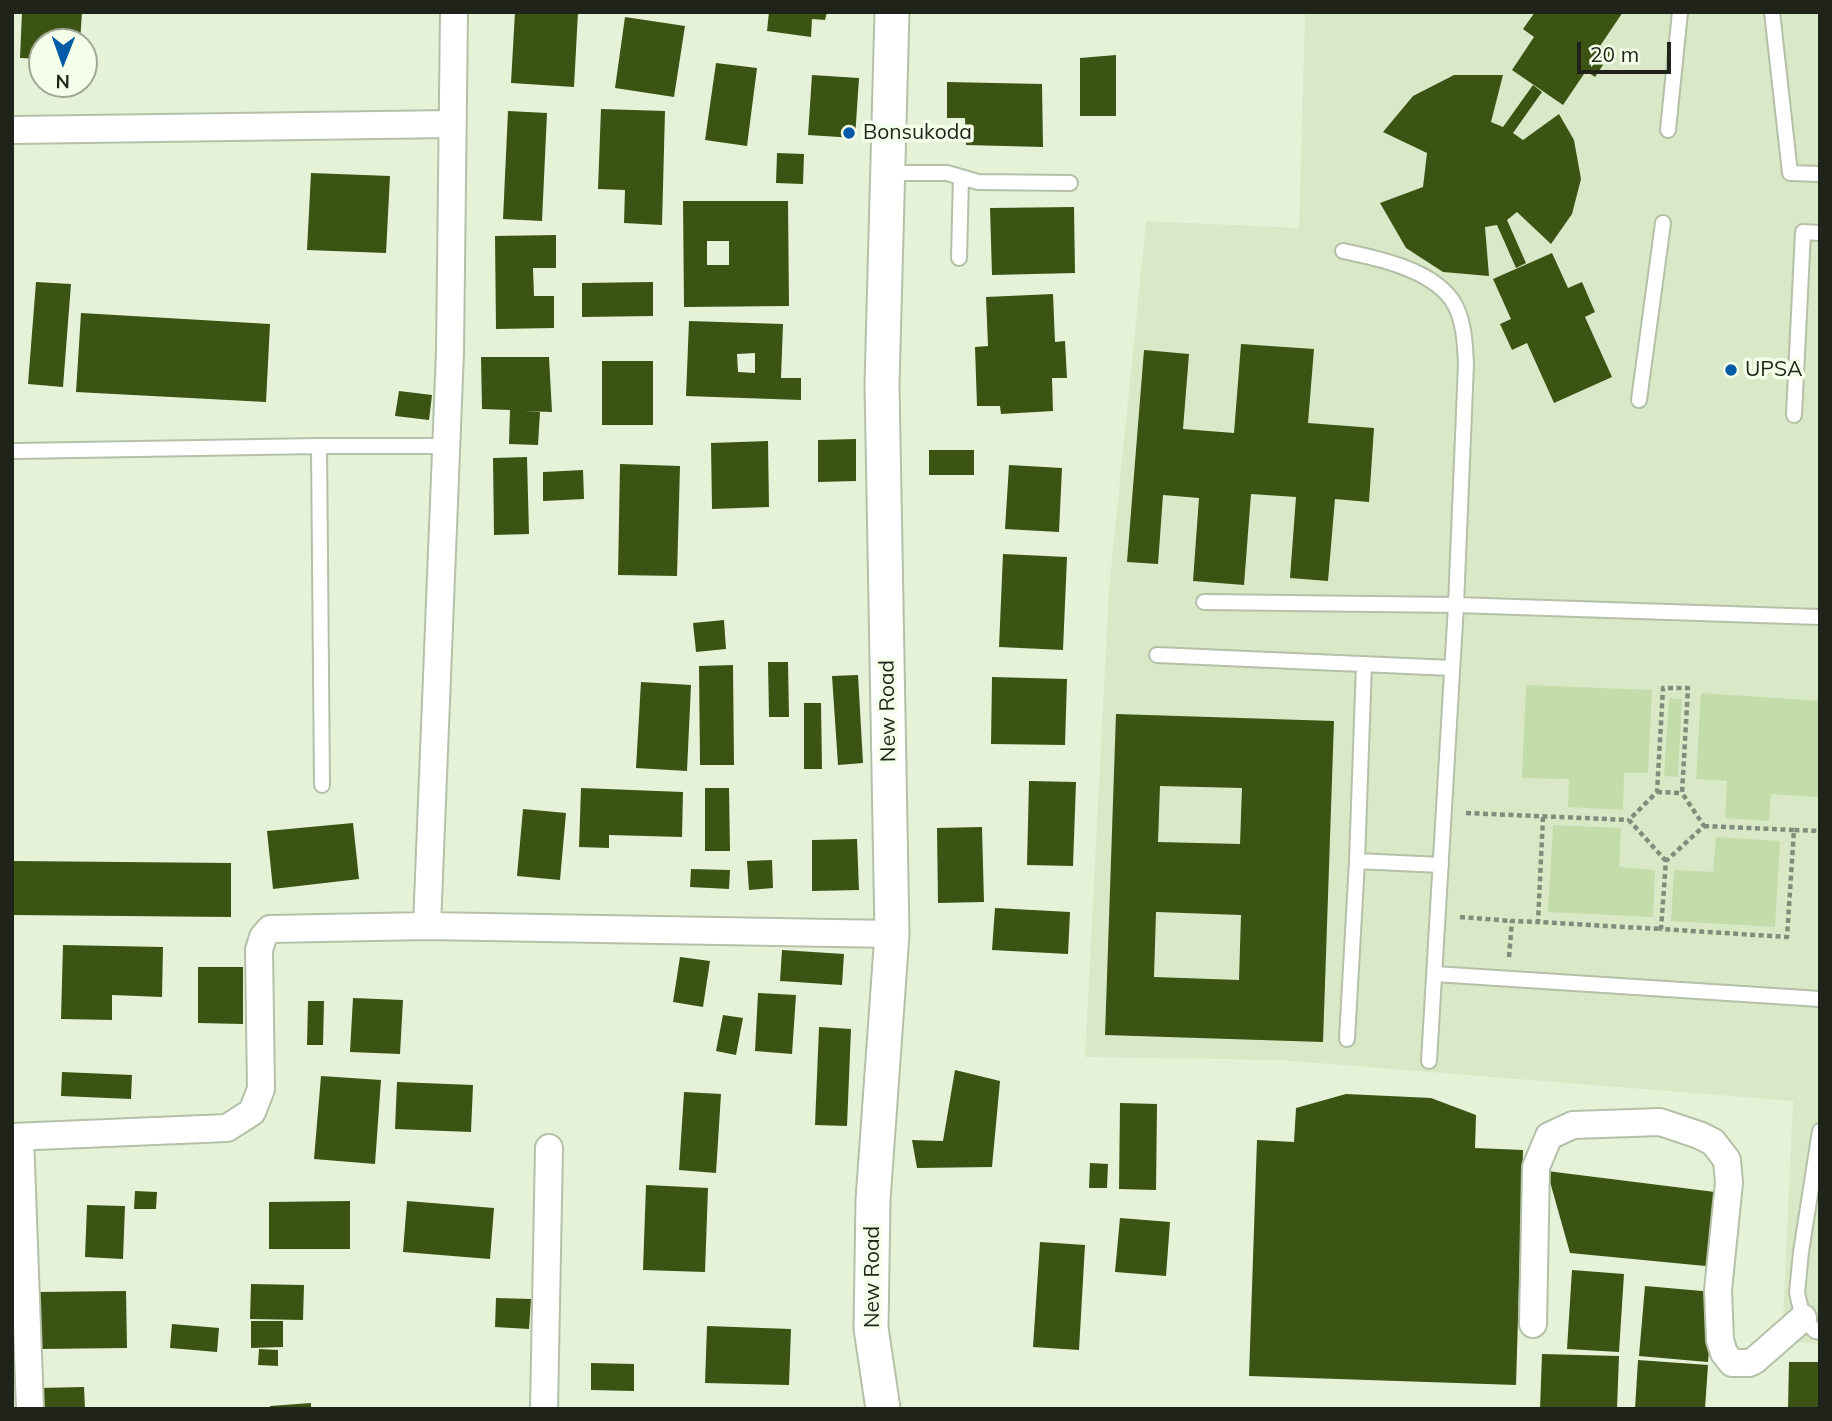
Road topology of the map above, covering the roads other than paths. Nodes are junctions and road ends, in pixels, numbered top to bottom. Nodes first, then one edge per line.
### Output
1 (454, 12) edge
2 (892, 12) edge
3 (1679, 12) edge
4 (1772, 12) edge
5 (452, 124) junction
6 (12, 130) edge
7 (1668, 130) dead end
8 (887, 173) junction
9 (1820, 174) edge
10 (961, 177) junction
11 (1070, 183) dead end
12 (1663, 223) dead end
13 (1820, 233) edge
14 (1343, 251) dead end
15 (959, 258) dead end
16 (1639, 400) dead end
17 (1794, 415) dead end
18 (320, 446) junction
19 (446, 446) junction
20 (16, 451) dead end
21 (1204, 602) dead end
22 (1456, 605) junction
23 (1820, 617) edge
24 (1157, 655) dead end
25 (1364, 664) junction
26 (1452, 668) junction
27 (322, 785) dead end
28 (1357, 862) junction
29 (1441, 864) junction
30 (428, 926) junction
31 (892, 934) junction
32 (1435, 974) junction
33 (1820, 999) edge
34 (1347, 1039) dead end
35 (1429, 1061) dead end
36 (1820, 1131) edge
37 (16, 1137) edge
38 (549, 1148) dead end
39 (1533, 1324) dead end
40 (1811, 1325) edge
41 (30, 1409) edge
42 (544, 1409) edge
43 (883, 1409) edge

1 - 5 street
2 - 8 street, New Road
3 - 7 lane
4 - 9 lane
5 - 6 street
5 - 19 street
8 - 10 lane
8 - 31 street, New Road
10 - 11 lane
10 - 15 lane
12 - 16 lane
13 - 17 lane
14 - 22 lane
18 - 19 lane
18 - 20 lane
18 - 27 lane
19 - 30 street
21 - 22 lane
22 - 23 lane
22 - 26 lane
24 - 25 lane
25 - 26 lane
25 - 28 lane
26 - 29 lane
28 - 29 lane
28 - 34 lane
29 - 32 lane
30 - 31 street
30 - 37 street
31 - 43 street, New Road
32 - 33 lane
32 - 35 lane
36 - 40 lane
37 - 41 street
38 - 42 street
39 - 40 street

